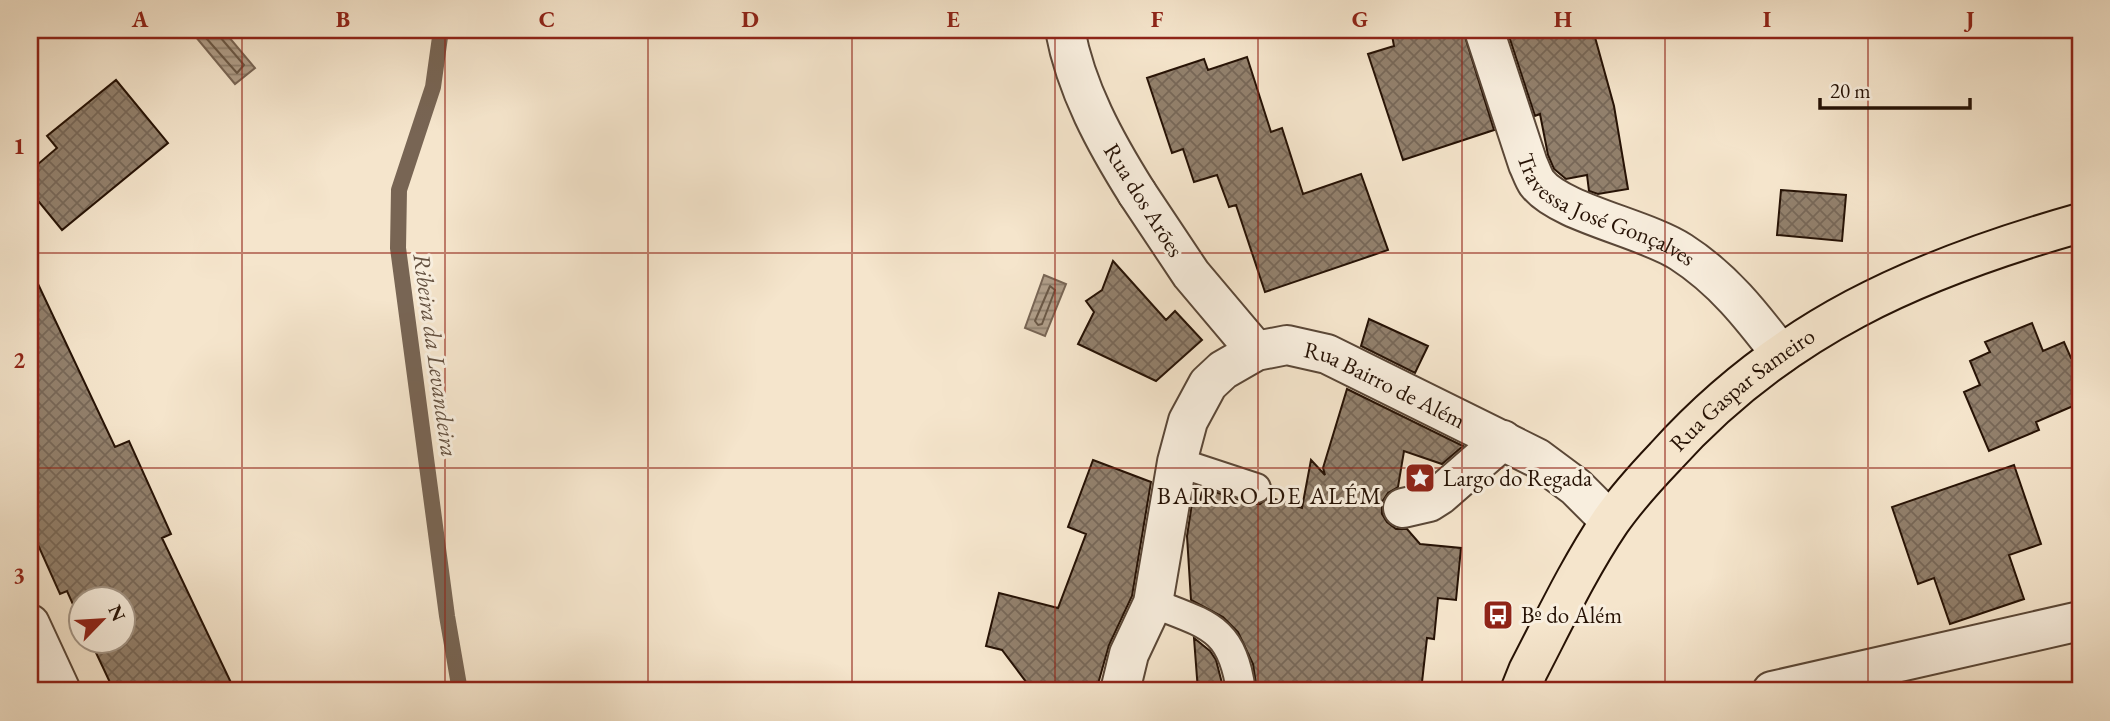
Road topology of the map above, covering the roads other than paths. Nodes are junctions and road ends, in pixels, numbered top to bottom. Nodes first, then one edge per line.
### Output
1 (1065, 30) edge
2 (1485, 30) edge
3 (2080, 223) edge
4 (1256, 351) junction
5 (1781, 354) junction
6 (1503, 440) junction
7 (1177, 462) junction
8 (1256, 488) dead end
9 (1403, 508) dead end
10 (1611, 521) junction
11 (1153, 603) junction
12 (2080, 621) edge
13 (30, 624) edge
14 (61, 691) edge
15 (1120, 691) edge
16 (1241, 691) edge
17 (1520, 691) edge
18 (1772, 691) edge

1 - 4 street, Rua dos Arões
2 - 5 street, Travessa José Gonçalves
3 - 5 main road, Rua Gaspar Sameiro
4 - 6 street, Rua Bairro de Além
4 - 7 street, Rua Bairro de Além
5 - 10 main road, Rua Gaspar Sameiro
6 - 9 street
6 - 10 street, Rua Bairro de Além
7 - 8 lane
7 - 11 street, Rua Bairro de Além
10 - 17 main road, Rua Gaspar Sameiro
11 - 15 street, Rua Bairro de Além
11 - 16 lane
12 - 18 street
13 - 14 street

